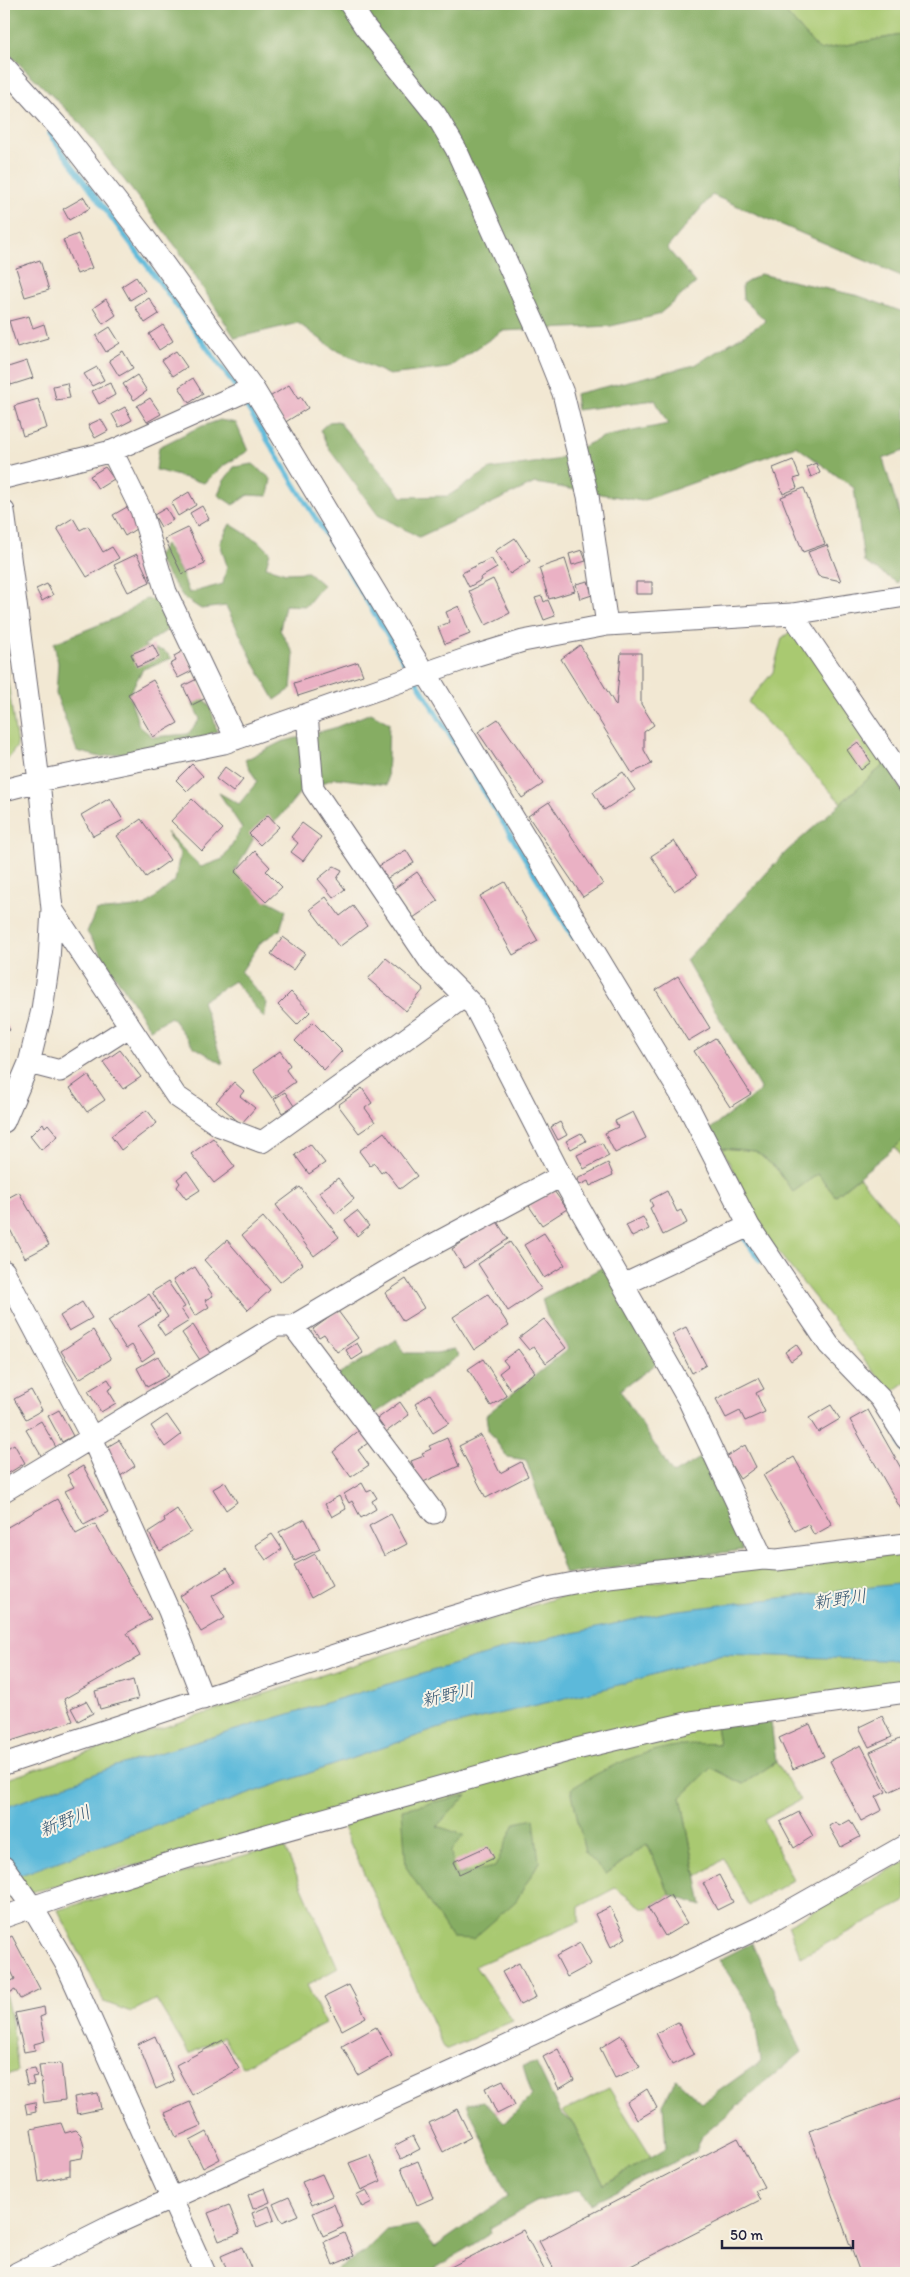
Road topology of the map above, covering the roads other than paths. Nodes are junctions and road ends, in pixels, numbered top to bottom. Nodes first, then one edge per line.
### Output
1 (350, 4) edge
2 (4, 67) edge
3 (253, 388) junction
4 (112, 451) junction
5 (4, 478) edge
6 (4, 510) edge
7 (906, 596) edge
8 (792, 614) junction
9 (607, 625) junction
10 (425, 673) junction
11 (306, 714) junction
12 (236, 739) junction
13 (39, 781) junction
14 (906, 782) edge
15 (4, 790) edge
16 (52, 909) junction
17 (464, 997) junction
18 (129, 1027) junction
19 (29, 1063) junction
20 (4, 1122) edge
21 (561, 1176) junction
22 (749, 1226) junction
23 (4, 1271) edge
24 (623, 1285) junction
25 (293, 1326) junction
26 (92, 1438) junction
27 (906, 1438) edge
28 (4, 1491) edge
29 (434, 1513) dead end
30 (906, 1544) edge
31 (763, 1559) junction
32 (906, 1692) edge
33 (203, 1699) junction
34 (4, 1764) edge
35 (906, 1845) edge
36 (4, 1867) edge
37 (28, 1901) junction
38 (4, 1917) edge
39 (171, 2199) junction
40 (21, 2272) edge
41 (205, 2273) edge

1 - 9 street
2 - 3 street
3 - 4 street
3 - 10 street
4 - 5 street
4 - 12 street
6 - 13 street
7 - 8 street
8 - 9 street
8 - 14 street
9 - 10 street
10 - 11 street
10 - 22 street
11 - 12 street
11 - 17 street
12 - 13 street
13 - 15 street
13 - 16 street
16 - 18 street
16 - 19 street
17 - 18 street
17 - 21 street
18 - 19 street
19 - 20 street
21 - 24 street
21 - 25 street
22 - 24 street
22 - 27 street
23 - 26 street
24 - 31 street
25 - 26 street
25 - 29 street
26 - 28 street
26 - 33 street
30 - 31 street
31 - 33 street
32 - 37 street
33 - 34 street
35 - 39 street
36 - 37 street
37 - 38 street
37 - 39 street
39 - 40 street
39 - 41 street

